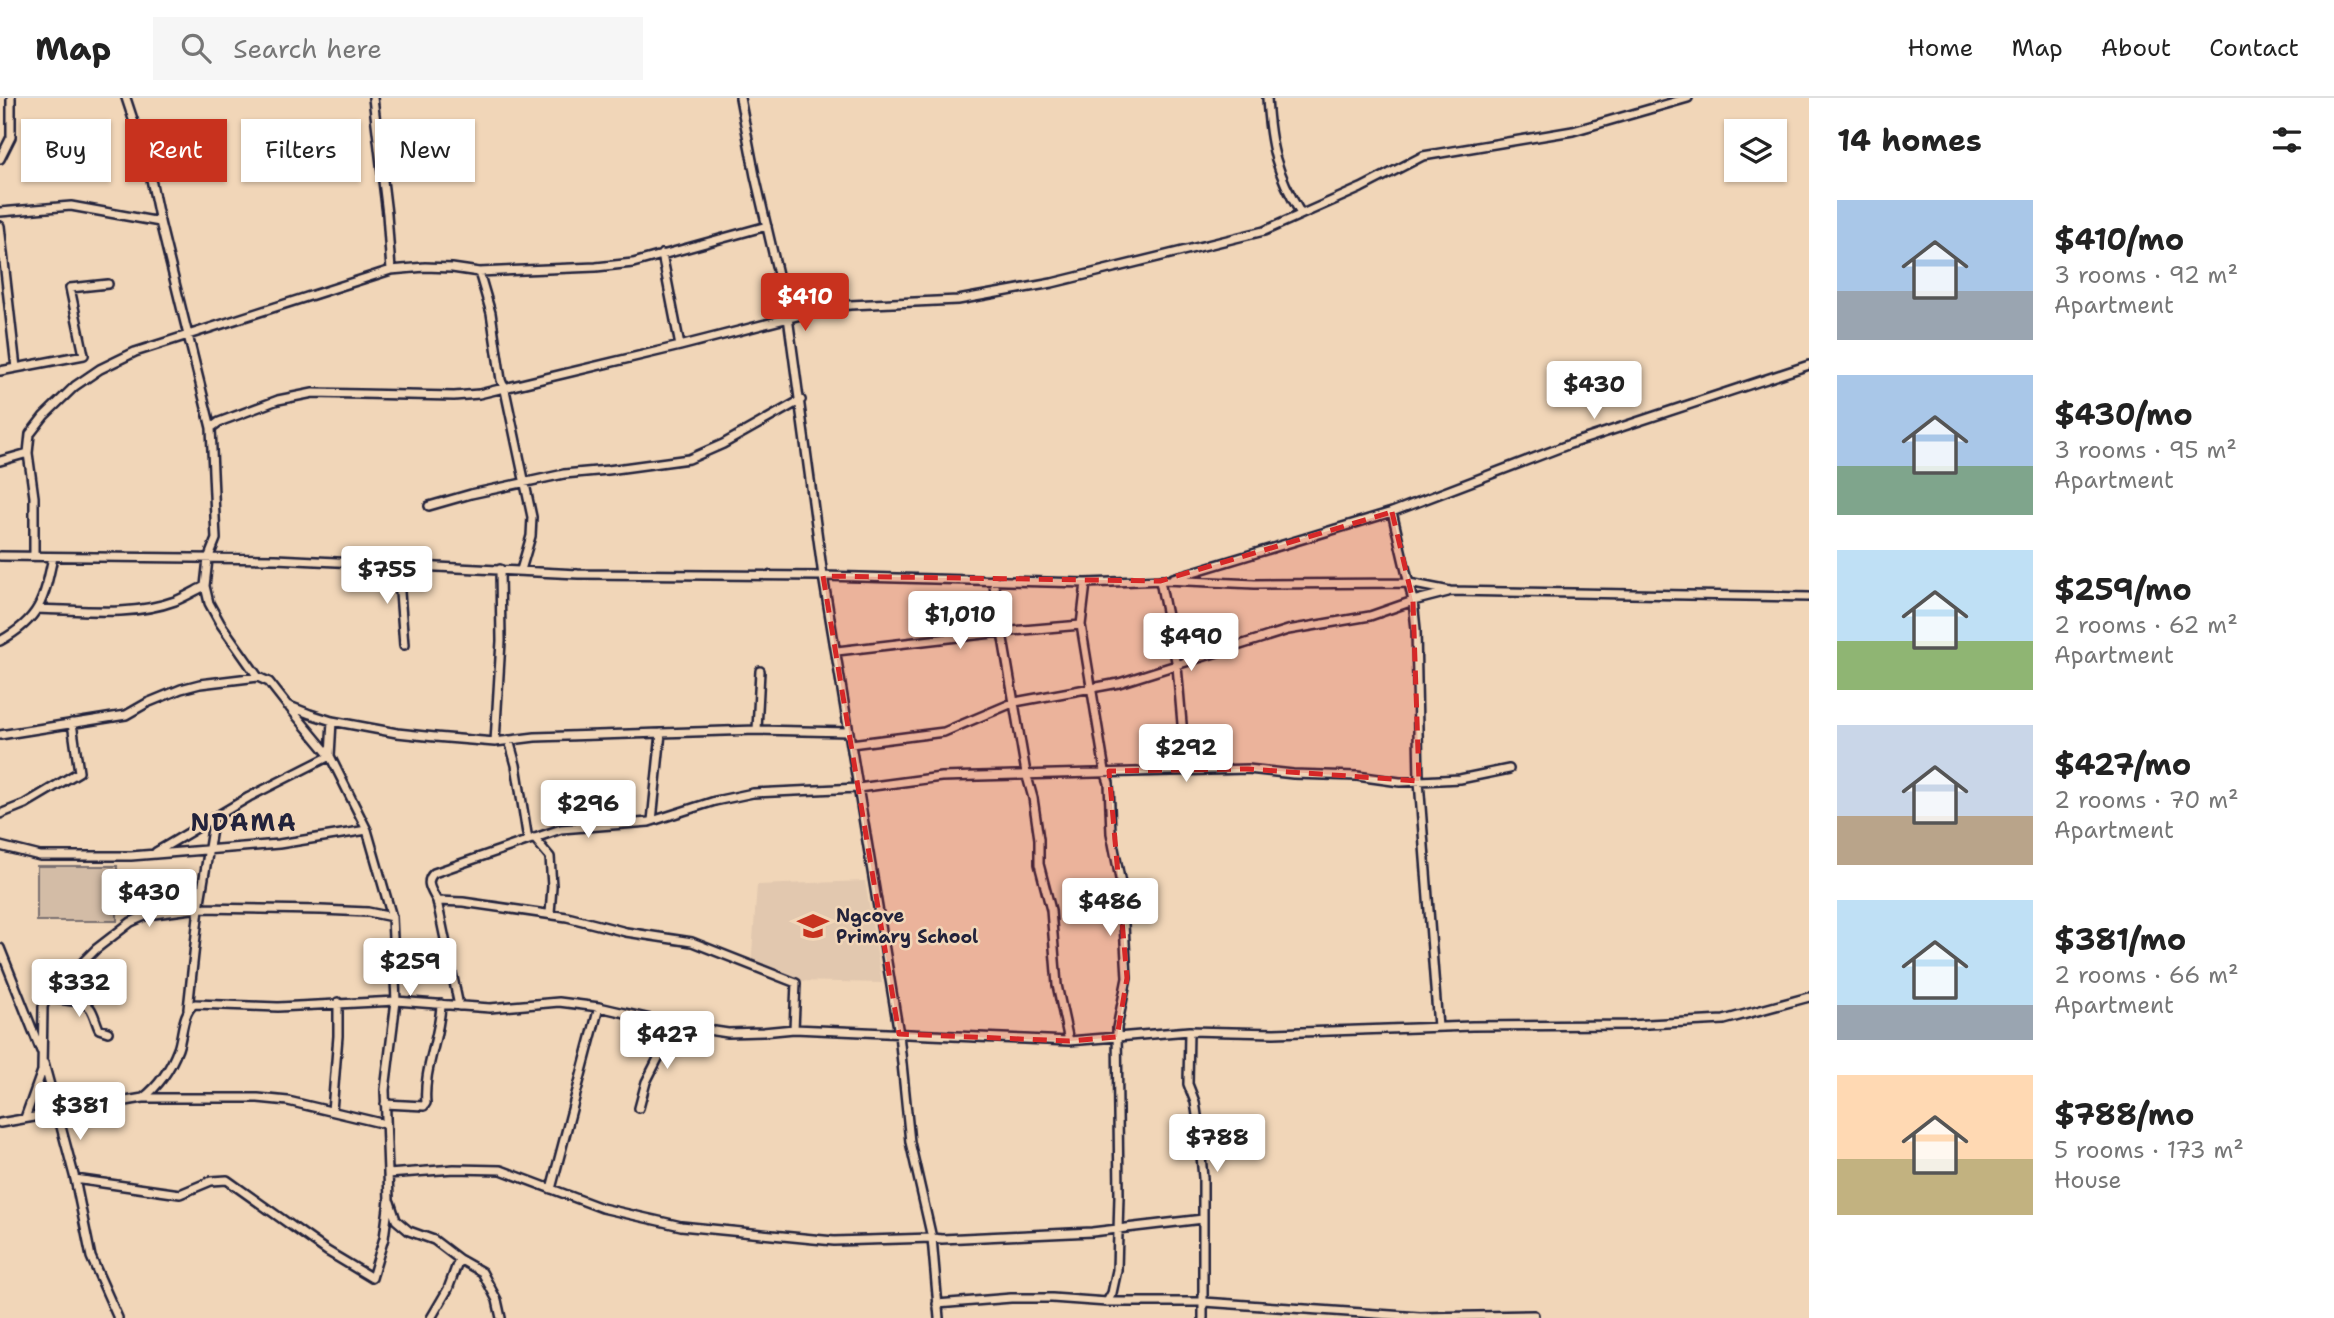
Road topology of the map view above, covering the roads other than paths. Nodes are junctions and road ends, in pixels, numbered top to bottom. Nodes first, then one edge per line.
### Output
1 (11, 98) edge
2 (126, 98) edge
3 (373, 98) edge
4 (740, 98) edge
5 (1267, 98) edge
6 (1688, 98) edge
7 (0, 159) edge
8 (0, 212) edge
9 (1301, 214) junction
10 (160, 222) junction
11 (0, 226) edge
12 (766, 226) junction
13 (662, 254) junction
14 (391, 270) junction
15 (479, 272) junction
16 (108, 284) dead end
17 (788, 317) junction
18 (188, 334) junction
19 (681, 346) junction
20 (1809, 365) edge
21 (16, 368) junction
22 (0, 371) edge
23 (505, 390) junction
24 (801, 400) junction
25 (211, 428) junction
26 (28, 453) junction
27 (0, 461) edge
28 (525, 484) junction
29 (429, 506) dead end
30 (1392, 512) junction
31 (0, 556) edge
32 (34, 556) junction
33 (53, 557) junction
34 (208, 559) junction
35 (398, 566) junction
36 (500, 569) junction
37 (521, 570) junction
38 (823, 576) junction
39 (993, 580) junction
40 (1163, 580) junction
41 (1086, 583) junction
42 (1409, 583) junction
43 (205, 586) junction
44 (1450, 591) junction
45 (1809, 597) edge
46 (1413, 601) junction
47 (37, 609) junction
48 (1081, 625) junction
49 (1001, 632) junction
50 (0, 641) edge
51 (404, 645) dead end
52 (837, 651) junction
53 (1177, 666) junction
54 (760, 671) dead end
55 (258, 677) junction
56 (1092, 688) junction
57 (1015, 702) junction
58 (287, 705) junction
59 (332, 721) junction
60 (72, 723) junction
61 (757, 730) junction
62 (661, 733) junction
63 (849, 733) junction
64 (0, 735) edge
65 (509, 740) junction
66 (495, 741) junction
67 (851, 744) junction
68 (330, 756) junction
69 (1509, 769) dead end
70 (1186, 770) junction
71 (1105, 771) junction
72 (1026, 773) junction
73 (1419, 781) junction
74 (858, 788) junction
75 (0, 814) edge
76 (214, 817) junction
77 (652, 821) junction
78 (367, 830) junction
79 (531, 839) junction
80 (0, 846) edge
81 (208, 850) junction
82 (153, 854) junction
83 (437, 901) junction
84 (199, 908) junction
85 (550, 914) junction
86 (392, 917) junction
87 (0, 948) edge
88 (1809, 997) edge
89 (47, 998) junction
90 (396, 1001) junction
91 (338, 1002) junction
92 (441, 1004) junction
93 (459, 1006) junction
94 (599, 1007) junction
95 (188, 1010) junction
96 (675, 1025) junction
97 (1438, 1027) junction
98 (794, 1029) junction
99 (1189, 1031) junction
100 (108, 1032) dead end
101 (899, 1034) junction
102 (1118, 1037) junction
103 (1069, 1041) junction
104 (43, 1057) junction
105 (143, 1098) junction
106 (385, 1104) junction
107 (639, 1108) dead end
108 (332, 1111) junction
109 (58, 1113) junction
110 (25, 1118) junction
111 (0, 1123) edge
112 (385, 1124) junction
113 (388, 1174) junction
114 (75, 1179) junction
115 (551, 1189) junction
116 (388, 1199) junction
117 (1203, 1219) junction
118 (1117, 1230) junction
119 (932, 1238) junction
120 (459, 1259) junction
121 (1107, 1302) junction
122 (1204, 1302) junction
123 (937, 1304) junction
124 (1534, 1315) dead end
125 (118, 1318) edge
126 (431, 1318) edge
127 (501, 1318) edge
128 (939, 1318) edge
129 (1203, 1318) edge

1 - 7 street
2 - 10 street
3 - 14 street
4 - 12 street
5 - 9 street
6 - 9 street
8 - 10 street
9 - 17 street
10 - 18 street
11 - 21 street
12 - 13 street
12 - 17 street
13 - 15 street
13 - 19 street
14 - 15 street
14 - 18 street
15 - 23 street
16 - 21 street
17 - 19 street
17 - 24 street
18 - 25 street
18 - 26 street
19 - 23 street
20 - 30 street
21 - 22 street
23 - 25 street
23 - 28 street
24 - 28 street
24 - 38 street
25 - 34 street
26 - 27 street
26 - 32 street
28 - 29 street
28 - 37 street
30 - 40 street
30 - 42 street
31 - 32 street
32 - 33 street
33 - 34 street
33 - 47 street
34 - 35 street
34 - 43 street
35 - 36 street
35 - 51 street
36 - 37 street
36 - 66 street
37 - 38 street
38 - 39 street
38 - 52 street
39 - 41 street
39 - 49 street
40 - 41 street
40 - 42 street
40 - 53 street
41 - 48 street
42 - 44 street
42 - 46 street
43 - 47 street
43 - 55 street
44 - 45 street
44 - 46 street
46 - 53 street
46 - 73 street
47 - 50 street
48 - 49 street
48 - 56 street
49 - 52 street
49 - 57 street
52 - 63 street
53 - 56 street
53 - 70 street
54 - 61 street
55 - 58 street
55 - 60 street
56 - 57 street
56 - 71 street
57 - 67 street
57 - 72 street
58 - 59 street
58 - 68 street
59 - 66 street
59 - 68 street
60 - 64 street
60 - 75 street
61 - 62 street
61 - 63 street
62 - 65 street
62 - 77 street
63 - 67 street
65 - 66 street
65 - 79 street
67 - 74 street
68 - 76 street
68 - 78 street
69 - 73 street
70 - 71 street
70 - 73 street
71 - 72 street
71 - 102 street
72 - 74 street
72 - 103 street
73 - 97 street
74 - 77 street
74 - 101 street
76 - 81 street
76 - 82 street
77 - 79 street
78 - 81 street
78 - 86 street
79 - 83 street
79 - 85 street
80 - 82 street
81 - 82 street
81 - 84 street
83 - 85 street
83 - 93 street
84 - 86 street
84 - 89 street
84 - 95 street
85 - 98 street
86 - 90 street
87 - 104 street
88 - 97 street
89 - 100 street
89 - 104 street
90 - 91 street
90 - 92 street
90 - 106 street
91 - 95 street
91 - 108 street
92 - 93 street
92 - 106 street
93 - 94 street
94 - 96 street
94 - 115 street
95 - 105 street
96 - 98 street
96 - 107 street
97 - 99 street
98 - 101 street
99 - 102 street
99 - 117 street
101 - 103 street
101 - 119 street
102 - 103 street
102 - 118 street
104 - 109 street
104 - 110 street
105 - 108 street
105 - 109 street
106 - 112 street
108 - 112 street
109 - 110 street
109 - 114 street
110 - 111 street
112 - 113 street
113 - 115 street
113 - 116 street
114 - 116 street
114 - 125 street
115 - 119 street
116 - 120 street
117 - 118 street
117 - 122 street
118 - 119 street
118 - 121 street
119 - 123 street
120 - 126 street
120 - 127 street
121 - 122 street
121 - 123 street
122 - 124 street
122 - 129 street
123 - 128 street

